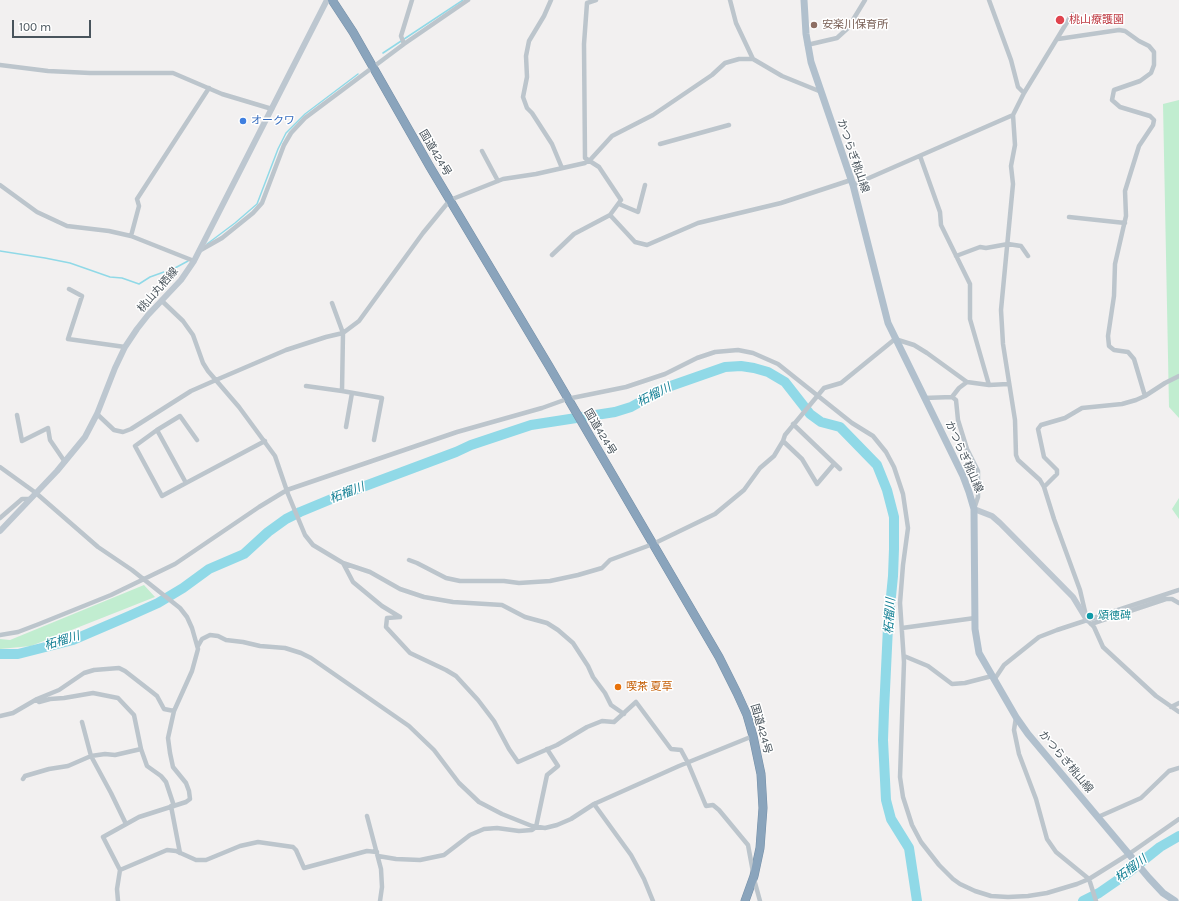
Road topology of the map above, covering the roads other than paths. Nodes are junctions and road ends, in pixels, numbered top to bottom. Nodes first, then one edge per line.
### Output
1 (327, 0) edge
2 (332, 0) edge
3 (412, 0) edge
4 (468, 0) edge
5 (551, 0) edge
6 (596, 0) edge
7 (730, 0) edge
8 (804, 0) edge
9 (865, 0) edge
10 (990, 0) edge
11 (1072, 14) dead end
12 (1058, 39) junction
13 (403, 42) junction
14 (807, 45) junction
15 (753, 59) junction
16 (0, 65) edge
17 (372, 68) junction
18 (209, 88) junction
19 (820, 91) junction
20 (1024, 93) junction
21 (272, 109) junction
22 (1013, 115) junction
23 (729, 125) dead end
24 (660, 144) dead end
25 (482, 151) dead end
26 (920, 156) junction
27 (588, 160) junction
28 (562, 168) junction
29 (498, 181) junction
30 (852, 182) junction
31 (0, 185) edge
32 (645, 185) dead end
33 (450, 200) junction
34 (619, 204) junction
35 (610, 215) junction
36 (1069, 217) dead end
37 (1125, 223) junction
38 (131, 236) junction
39 (1008, 244) junction
40 (198, 252) junction
41 (552, 255) dead end
42 (956, 256) junction
43 (1028, 256) dead end
44 (194, 261) junction
45 (69, 289) dead end
46 (162, 301) junction
47 (332, 303) dead end
48 (343, 333) junction
49 (895, 339) junction
50 (125, 347) junction
51 (1179, 376) edge
52 (216, 380) junction
53 (967, 382) junction
54 (1008, 384) junction
55 (989, 385) junction
56 (306, 386) dead end
57 (342, 391) junction
58 (352, 393) junction
59 (818, 394) junction
60 (1145, 396) junction
61 (952, 397) junction
62 (924, 398) junction
63 (568, 400) junction
64 (97, 414) junction
65 (17, 415) dead end
66 (794, 423) junction
67 (346, 427) dead end
68 (157, 430) junction
69 (197, 440) dead end
70 (374, 440) dead end
71 (265, 441) junction
72 (783, 441) junction
73 (65, 462) junction
74 (834, 464) junction
75 (0, 467) edge
76 (840, 469) dead end
77 (186, 483) junction
78 (1044, 487) junction
79 (288, 492) junction
80 (36, 494) junction
81 (30, 499) junction
82 (974, 509) junction
83 (0, 518) edge
84 (0, 531) edge
85 (653, 544) junction
86 (409, 560) dead end
87 (343, 563) junction
88 (143, 579) junction
89 (1179, 590) edge
90 (1179, 603) edge
91 (975, 618) junction
92 (1089, 622) junction
93 (901, 631) junction
94 (0, 635) edge
95 (198, 646) junction
96 (904, 656) junction
97 (993, 678) junction
98 (37, 699) junction
99 (1179, 703) edge
100 (1171, 707) junction
101 (174, 711) junction
102 (1179, 712) edge
103 (624, 714) junction
104 (0, 716) edge
105 (1016, 717) junction
106 (82, 722) dead end
107 (753, 736) junction
108 (141, 749) junction
109 (547, 749) junction
110 (91, 756) junction
111 (688, 763) junction
112 (1179, 768) edge
113 (23, 779) dead end
114 (594, 804) junction
115 (173, 806) junction
116 (367, 816) dead end
117 (1098, 817) junction
118 (1179, 819) edge
119 (126, 824) junction
120 (536, 827) junction
121 (180, 853) junction
122 (377, 854) junction
123 (1129, 854) junction
124 (120, 870) junction
125 (754, 876) junction
126 (1090, 881) junction
127 (118, 901) edge
128 (380, 901) edge
129 (653, 901) edge
130 (745, 901) edge
131 (760, 901) edge
132 (1096, 901) edge
133 (1174, 901) edge

1 - 21 main road, 桃山丸栖線
2 - 17 highway, 国道424号
3 - 13 street
4 - 13 street
5 - 28 street
6 - 27 street
7 - 15 street
8 - 14 main road, かつらぎ桃山線
9 - 14 street
10 - 20 street
11 - 12 street
12 - 20 street
12 - 37 street
13 - 17 street
14 - 19 main road, かつらぎ桃山線
15 - 19 street
15 - 27 street
16 - 18 street
17 - 33 highway, 国道424号
17 - 40 street
18 - 21 street
18 - 38 street
19 - 30 main road, かつらぎ桃山線
20 - 22 street
21 - 40 main road, 桃山丸栖線
22 - 26 street
22 - 39 street
23 - 24 street
25 - 29 street
26 - 30 street
26 - 42 street
27 - 28 street
27 - 34 street
28 - 29 street
29 - 33 street
30 - 35 street
30 - 49 main road, かつらぎ桃山線
31 - 38 street
32 - 34 street
33 - 48 street
33 - 63 highway, 国道424号
34 - 35 street
35 - 41 street
36 - 37 street
37 - 60 street
38 - 44 street
39 - 42 street
39 - 43 street
39 - 54 street
40 - 44 main road, 桃山丸栖線
42 - 55 street
44 - 46 main road, 桃山丸栖線
45 - 50 street
46 - 50 main road, 桃山丸栖線
46 - 52 street
47 - 48 street
48 - 52 street
48 - 57 street
49 - 53 street
49 - 59 street
49 - 62 main road, かつらぎ桃山線
50 - 64 main road, 桃山丸栖線
51 - 60 street
52 - 64 street
52 - 71 street
53 - 55 street
53 - 61 street
54 - 55 street
54 - 78 street
56 - 57 street
57 - 58 street
58 - 67 street
58 - 70 street
59 - 63 street
59 - 66 street
59 - 93 street
60 - 78 street
61 - 62 street
61 - 82 street
62 - 82 main road, かつらぎ桃山線
63 - 79 street
63 - 85 highway, 国道424号
64 - 73 main road, 桃山丸栖線
65 - 73 street
66 - 72 street
66 - 74 street
68 - 69 street
68 - 77 street
68 - 77 street
71 - 77 street
71 - 79 street
72 - 74 street
72 - 85 street
73 - 80 main road, 桃山丸栖線
74 - 76 street
75 - 80 street
78 - 92 street
79 - 87 street
79 - 88 street
80 - 81 main road, 桃山丸栖線
80 - 88 street
81 - 83 street
81 - 84 main road, 桃山丸栖線
82 - 91 main road, かつらぎ桃山線
82 - 92 main road
85 - 86 street
85 - 107 highway, 国道424号
87 - 103 street
87 - 109 street
88 - 94 street
88 - 95 street
89 - 92 street
90 - 92 street
91 - 93 street
91 - 97 main road, かつらぎ桃山線
92 - 97 street
92 - 100 street
93 - 96 street
95 - 101 street
95 - 120 street
96 - 97 street
96 - 126 street
97 - 105 main road, かつらぎ桃山線
98 - 101 street
98 - 104 street
98 - 108 street
99 - 100 street
100 - 102 street
101 - 115 street
103 - 109 street
103 - 111 street
105 - 117 main road, かつらぎ桃山線
105 - 126 street
106 - 110 street
107 - 111 street
107 - 125 highway, 国道424号
108 - 110 street
108 - 115 street
109 - 120 street
110 - 113 street
110 - 119 street
111 - 114 street
111 - 125 street
112 - 117 street
114 - 120 street
114 - 129 street
115 - 119 street
115 - 121 street
116 - 122 street
117 - 123 main road, かつらぎ桃山線
118 - 123 street
119 - 124 street
120 - 122 street
121 - 122 street
121 - 124 street
122 - 128 street
123 - 126 street
123 - 133 main road, かつらぎ桃山線
124 - 127 street
125 - 130 highway, 国道424号
125 - 131 street
126 - 132 street

